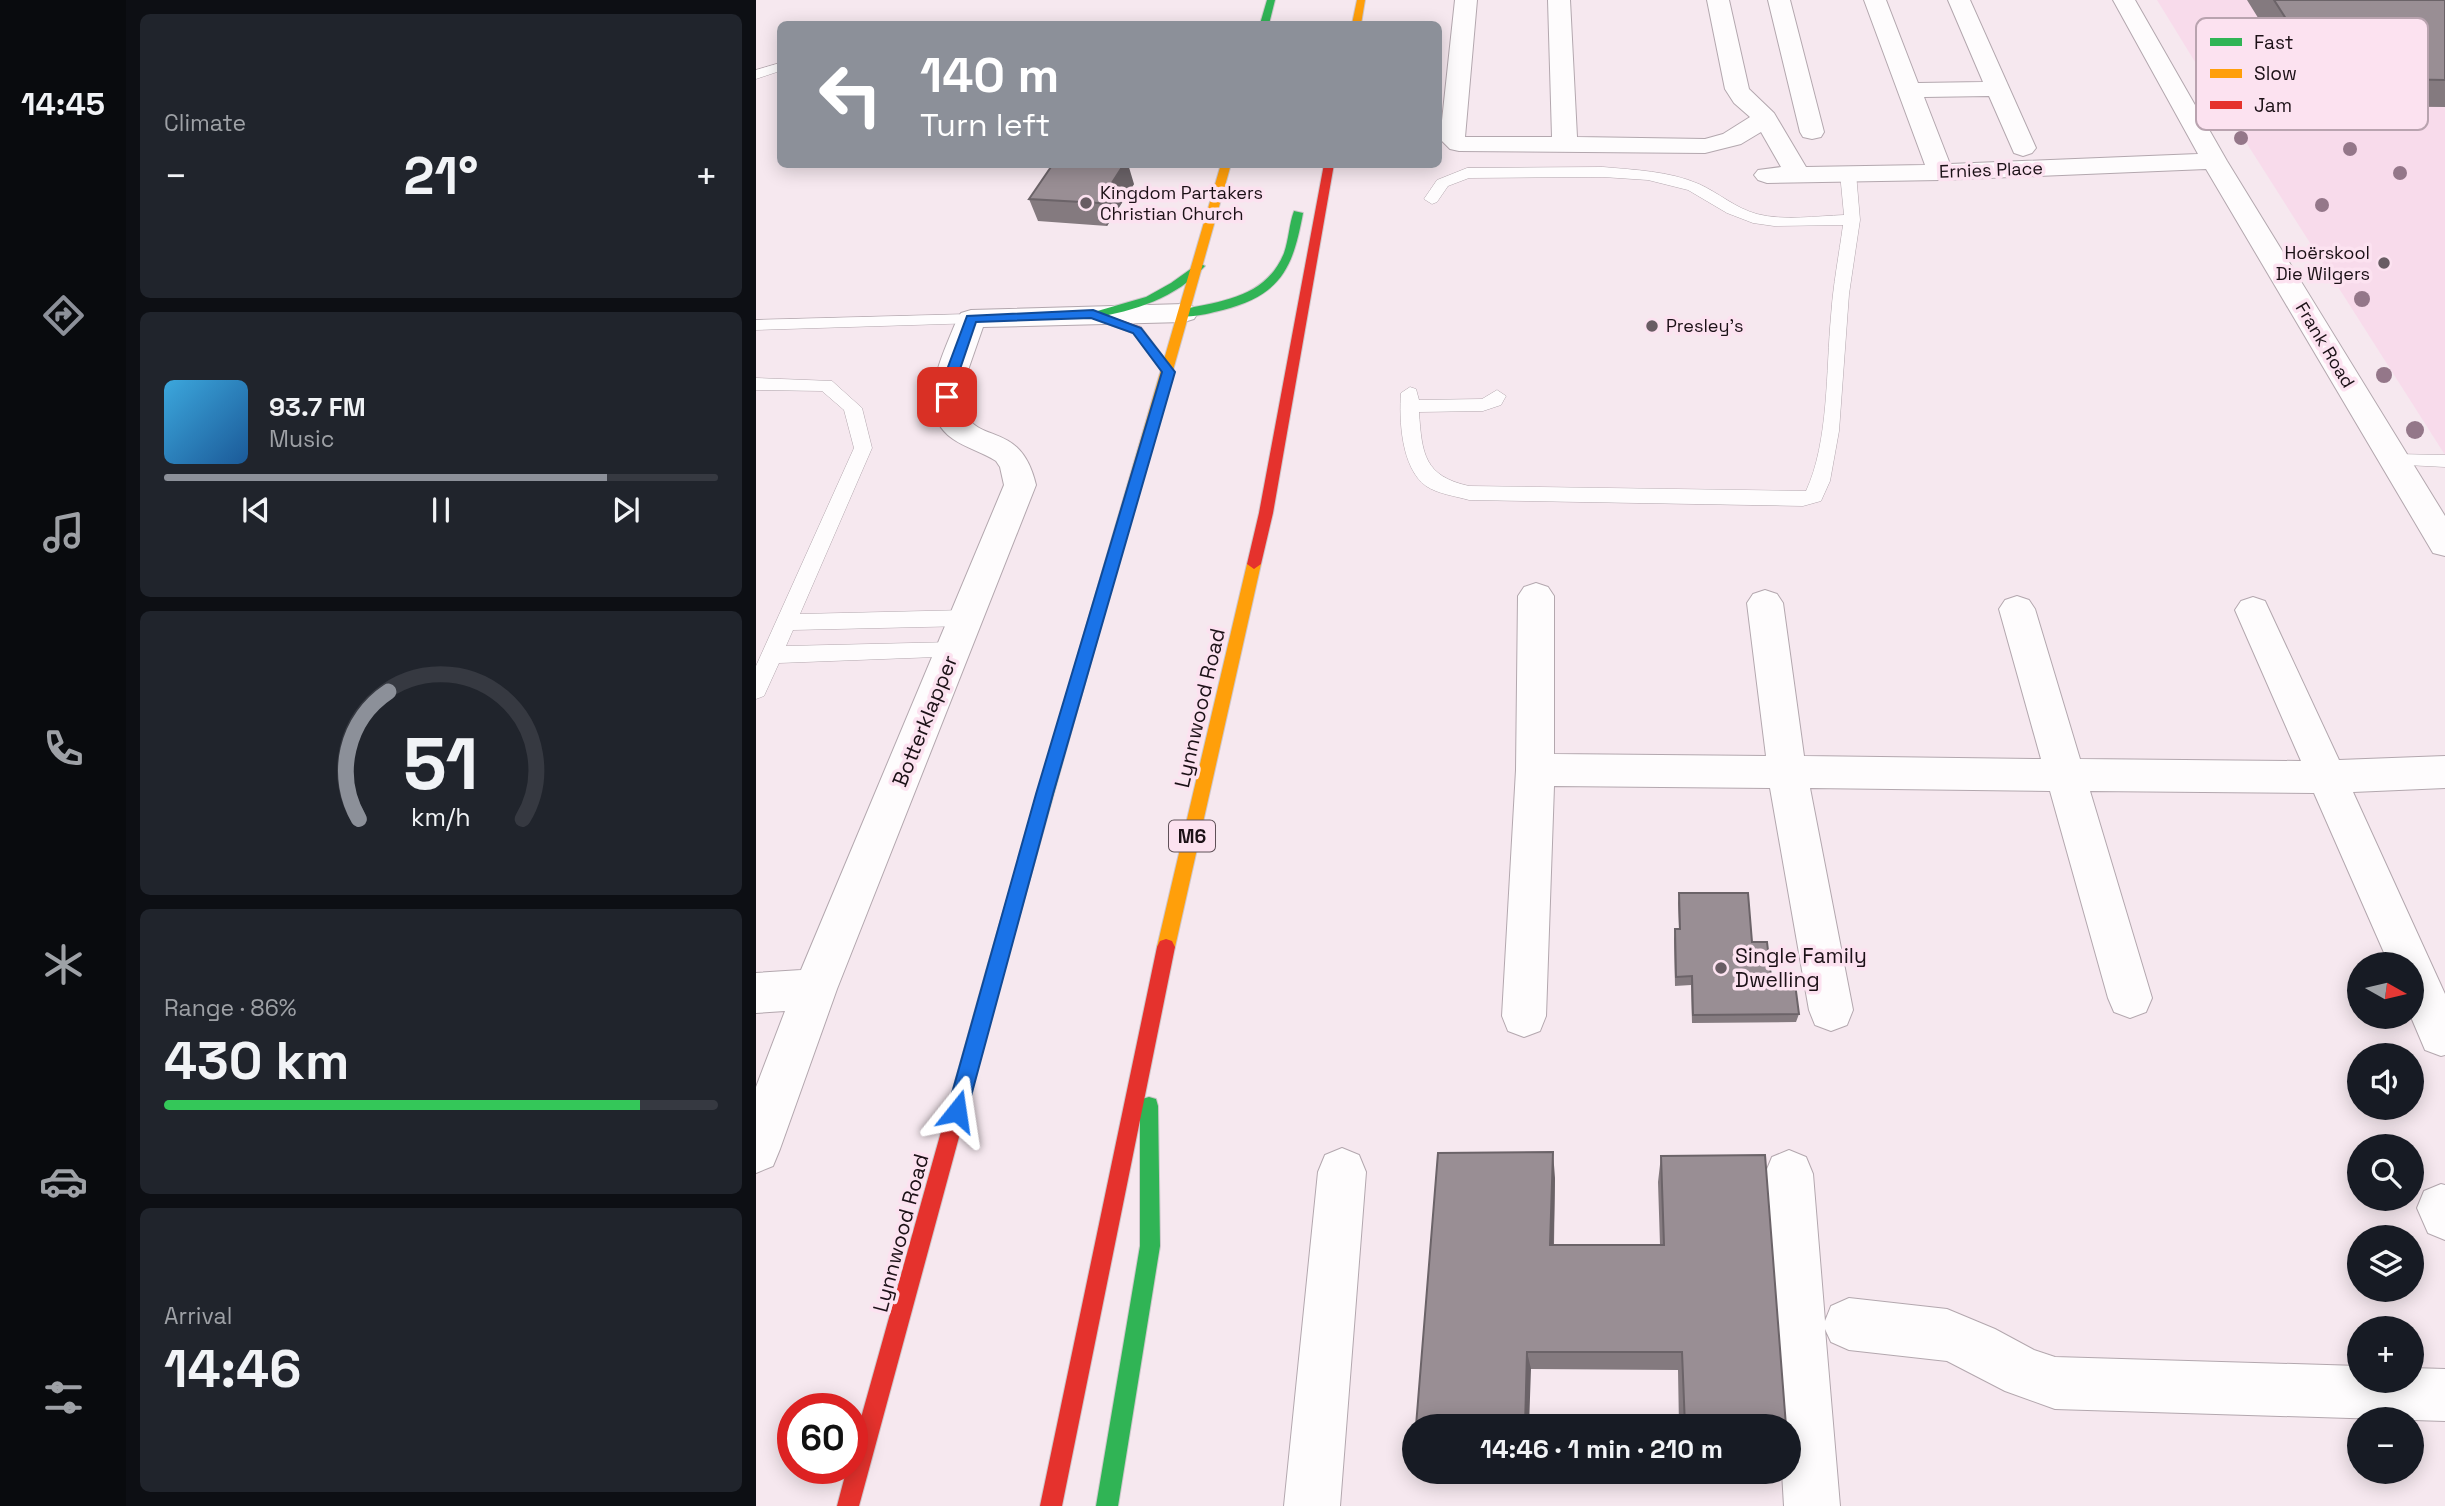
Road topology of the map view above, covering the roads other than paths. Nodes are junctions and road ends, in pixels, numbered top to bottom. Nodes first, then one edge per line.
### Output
1 (1271, 0) edge
2 (1361, 0) edge
3 (1466, 0) edge
4 (1559, 0) edge
5 (1718, 0) edge
6 (1779, 0) edge
7 (1875, 0) edge
8 (1959, 0) edge
9 (2124, 0) edge
10 (1265, 21) edge
11 (1357, 21) edge
12 (777, 68) edge
13 (756, 75) edge
14 (1998, 89) junction
15 (1909, 90) junction
16 (1801, 92) junction
17 (1739, 94) junction
18 (1765, 118) junction
19 (2196, 129) edge
20 (2197, 130) edge
21 (1812, 132) dead end
22 (1565, 146) junction
23 (2023, 148) dead end
24 (2214, 161) junction
25 (1225, 168) edge
26 (1328, 168) edge
27 (1940, 172) junction
28 (1848, 173) junction
29 (1798, 174) junction
30 (1768, 175) dead end
31 (1432, 199) dead end
32 (1300, 203) dead end
33 (1853, 220) junction
34 (1199, 267) junction
35 (1184, 313) junction
36 (1093, 314) junction
37 (971, 318) junction
38 (756, 325) edge
39 (1168, 372) junction
40 (756, 384) edge
41 (1497, 396) dead end
42 (2394, 460) junction
43 (2445, 461) edge
44 (2445, 544) edge
45 (1536, 596) dead end
46 (1765, 603) dead end
47 (2017, 609) dead end
48 (2253, 610) dead end
49 (967, 618) junction
50 (788, 622) junction
51 (954, 650) junction
52 (773, 655) junction
53 (756, 690) edge
54 (1535, 770) junction
55 (1787, 771) junction
56 (2445, 772) edge
57 (2064, 774) junction
58 (2327, 776) junction
59 (2405, 952) edge
60 (816, 989) junction
61 (756, 993) edge
62 (2424, 996) edge
63 (2130, 998) dead end
64 (1832, 1010) dead end
65 (1524, 1016) dead end
66 (1148, 1027) junction
67 (2441, 1035) dead end
68 (756, 1149) edge
69 (1342, 1172) dead end
70 (1789, 1174) dead end
71 (1849, 1324) dead end
72 (2445, 1395) edge
73 (848, 1506) edge
74 (1051, 1506) edge
75 (1107, 1506) edge
76 (1312, 1506) edge
77 (1812, 1506) edge

1 - 10 main road
2 - 11 main road
3 - 22 street
4 - 22 street
5 - 17 street
6 - 16 street
7 - 15 street
8 - 14 street
9 - 19 street, Frank Road
12 - 13 lane
14 - 15 street
14 - 23 street
15 - 27 street
16 - 17 street
16 - 21 street
17 - 18 street
18 - 22 street
18 - 29 street
20 - 24 street, Frank Road
24 - 27 street, Ernies Place
24 - 42 street, Frank Road
25 - 34 main road, Lynnwood Road
26 - 66 main road, Lynnwood Road / M6
27 - 28 street, Ernies Place
28 - 29 street, Ernies Place
28 - 33 lane
29 - 30 street, Ernies Place
31 - 33 lane
32 - 35 main road
33 - 41 lane
34 - 35 main road, Lynnwood Road
34 - 36 main road
35 - 36 street
35 - 39 main road, Lynnwood Road
36 - 37 street
36 - 39 main road
37 - 38 lane
37 - 49 street, Botterklapper
39 - 73 main road, Lynnwood Road
40 - 50 lane
42 - 43 lane
42 - 44 street, Frank Road
45 - 54 street
46 - 55 street
47 - 57 street
48 - 58 street
49 - 50 lane
49 - 51 street, Botterklapper
50 - 52 lane
51 - 52 lane
51 - 60 street, Botterklapper
52 - 53 lane
54 - 55 street
54 - 65 street
55 - 57 street
55 - 64 street
56 - 58 street
57 - 58 street
57 - 63 street
58 - 59 street
60 - 61 street
60 - 68 street, Botterklapper
62 - 67 street
66 - 74 main road, Lynnwood Road / M6
66 - 75 main road
69 - 76 street
70 - 77 street
71 - 72 street

